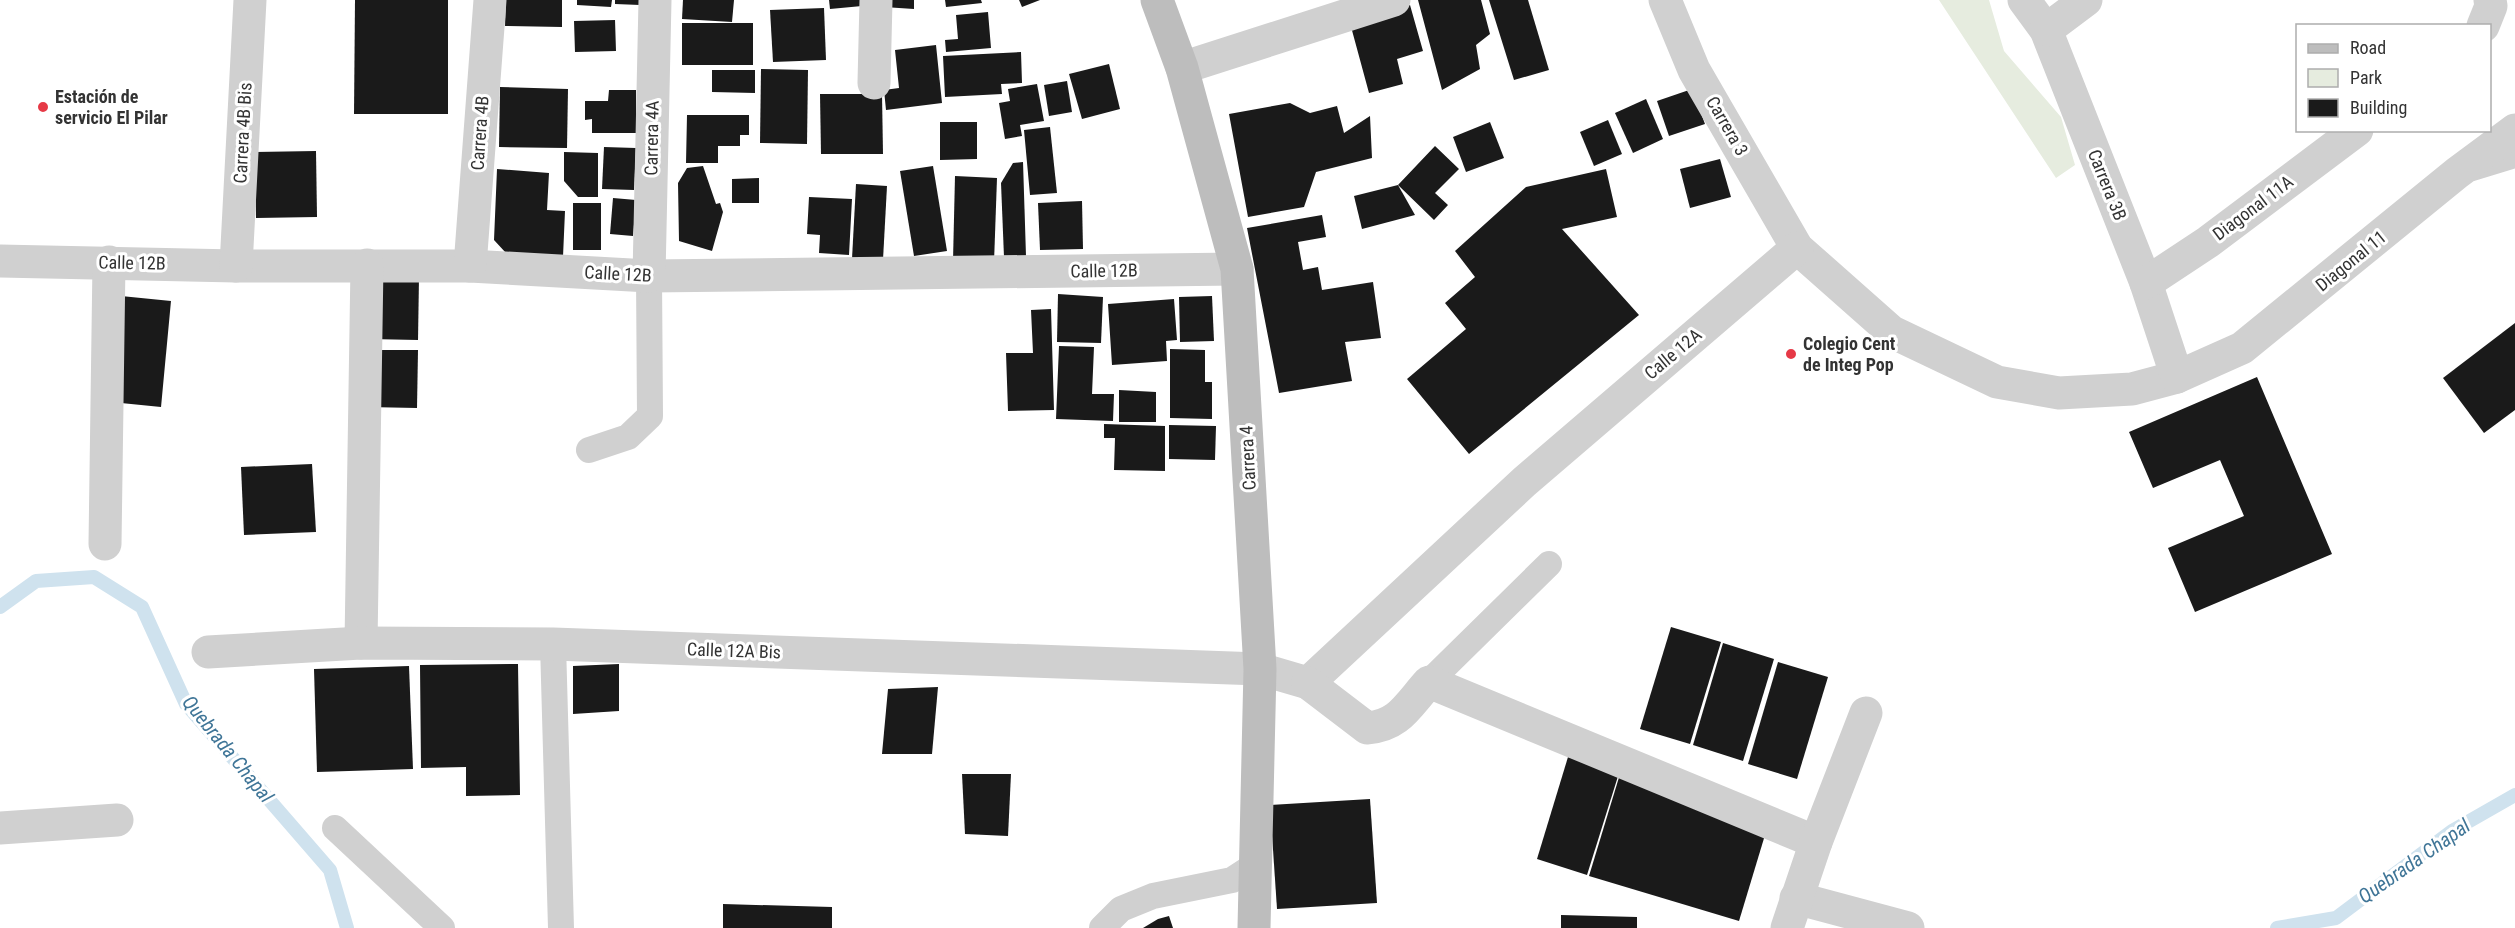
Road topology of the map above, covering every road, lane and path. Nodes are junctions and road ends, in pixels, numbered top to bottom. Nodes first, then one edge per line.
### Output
1 (250, 0) edge
2 (490, 0) edge
3 (656, 0) edge
4 (876, 0) edge
5 (1157, 0) edge
6 (1394, 0) edge
7 (1665, 0) edge
8 (2024, 0) edge
9 (2086, 0) edge
10 (2490, 0) edge
11 (2484, 24) edge
12 (2046, 30) junction
13 (1182, 68) junction
14 (874, 83) dead end
15 (2515, 130) edge
16 (2353, 132) edge
17 (2515, 155) edge
18 (2457, 172) junction
19 (1797, 248) junction
20 (0, 261) edge
21 (109, 262) junction
22 (367, 265) junction
23 (236, 266) junction
24 (470, 266) junction
25 (1237, 269) junction
26 (649, 276) junction
27 (2146, 283) junction
28 (2177, 377) junction
29 (589, 450) dead end
30 (105, 544) dead end
31 (1549, 564) dead end
32 (361, 643) junction
33 (553, 644) junction
34 (208, 652) dead end
35 (1260, 669) junction
36 (1429, 682) junction
37 (1308, 683) junction
38 (1866, 713) dead end
39 (117, 820) dead end
40 (0, 828) edge
41 (335, 828) dead end
42 (1815, 842) junction
43 (1255, 866) junction
44 (1792, 913) edge
45 (442, 928) edge
46 (561, 928) edge
47 (1102, 928) edge
48 (1254, 928) edge
49 (1908, 928) edge

1 - 23 street, Carrera 4B Bis
2 - 24 street, Carrera 4B
3 - 26 street, Carrera 4A
4 - 14 street
5 - 13 street, Carrera 4
6 - 13 street
7 - 19 street, Carrera 3
8 - 12 street, Carrera 3B
9 - 12 street
10 - 11 street
12 - 27 street, Carrera 3B
13 - 25 street, Carrera 4
15 - 18 street, Diagonal 11
16 - 27 street, Diagonal 11A
17 - 18 lane
18 - 28 street, Diagonal 11
19 - 28 street, Diagonal 11
19 - 37 street, Calle 12A
20 - 21 street, Calle 12B
21 - 23 street, Calle 12B
21 - 30 street
22 - 23 street, Calle 12B
22 - 24 street, Calle 12B
22 - 32 street
24 - 26 street, Calle 12B
25 - 26 street, Calle 12B
25 - 35 street, Carrera 4
26 - 29 lane
27 - 28 street, Carrera 3B
31 - 36 lane
32 - 33 street, Calle 12A Bis
32 - 34 street, Calle 12A Bis
33 - 35 street, Calle 12A Bis
33 - 46 lane
35 - 37 street
35 - 43 street, Carrera 4
36 - 37 street
36 - 42 street
38 - 42 street
39 - 40 street
41 - 45 lane
42 - 44 street
43 - 47 lane
43 - 48 street, Carrera 4
44 - 49 street

